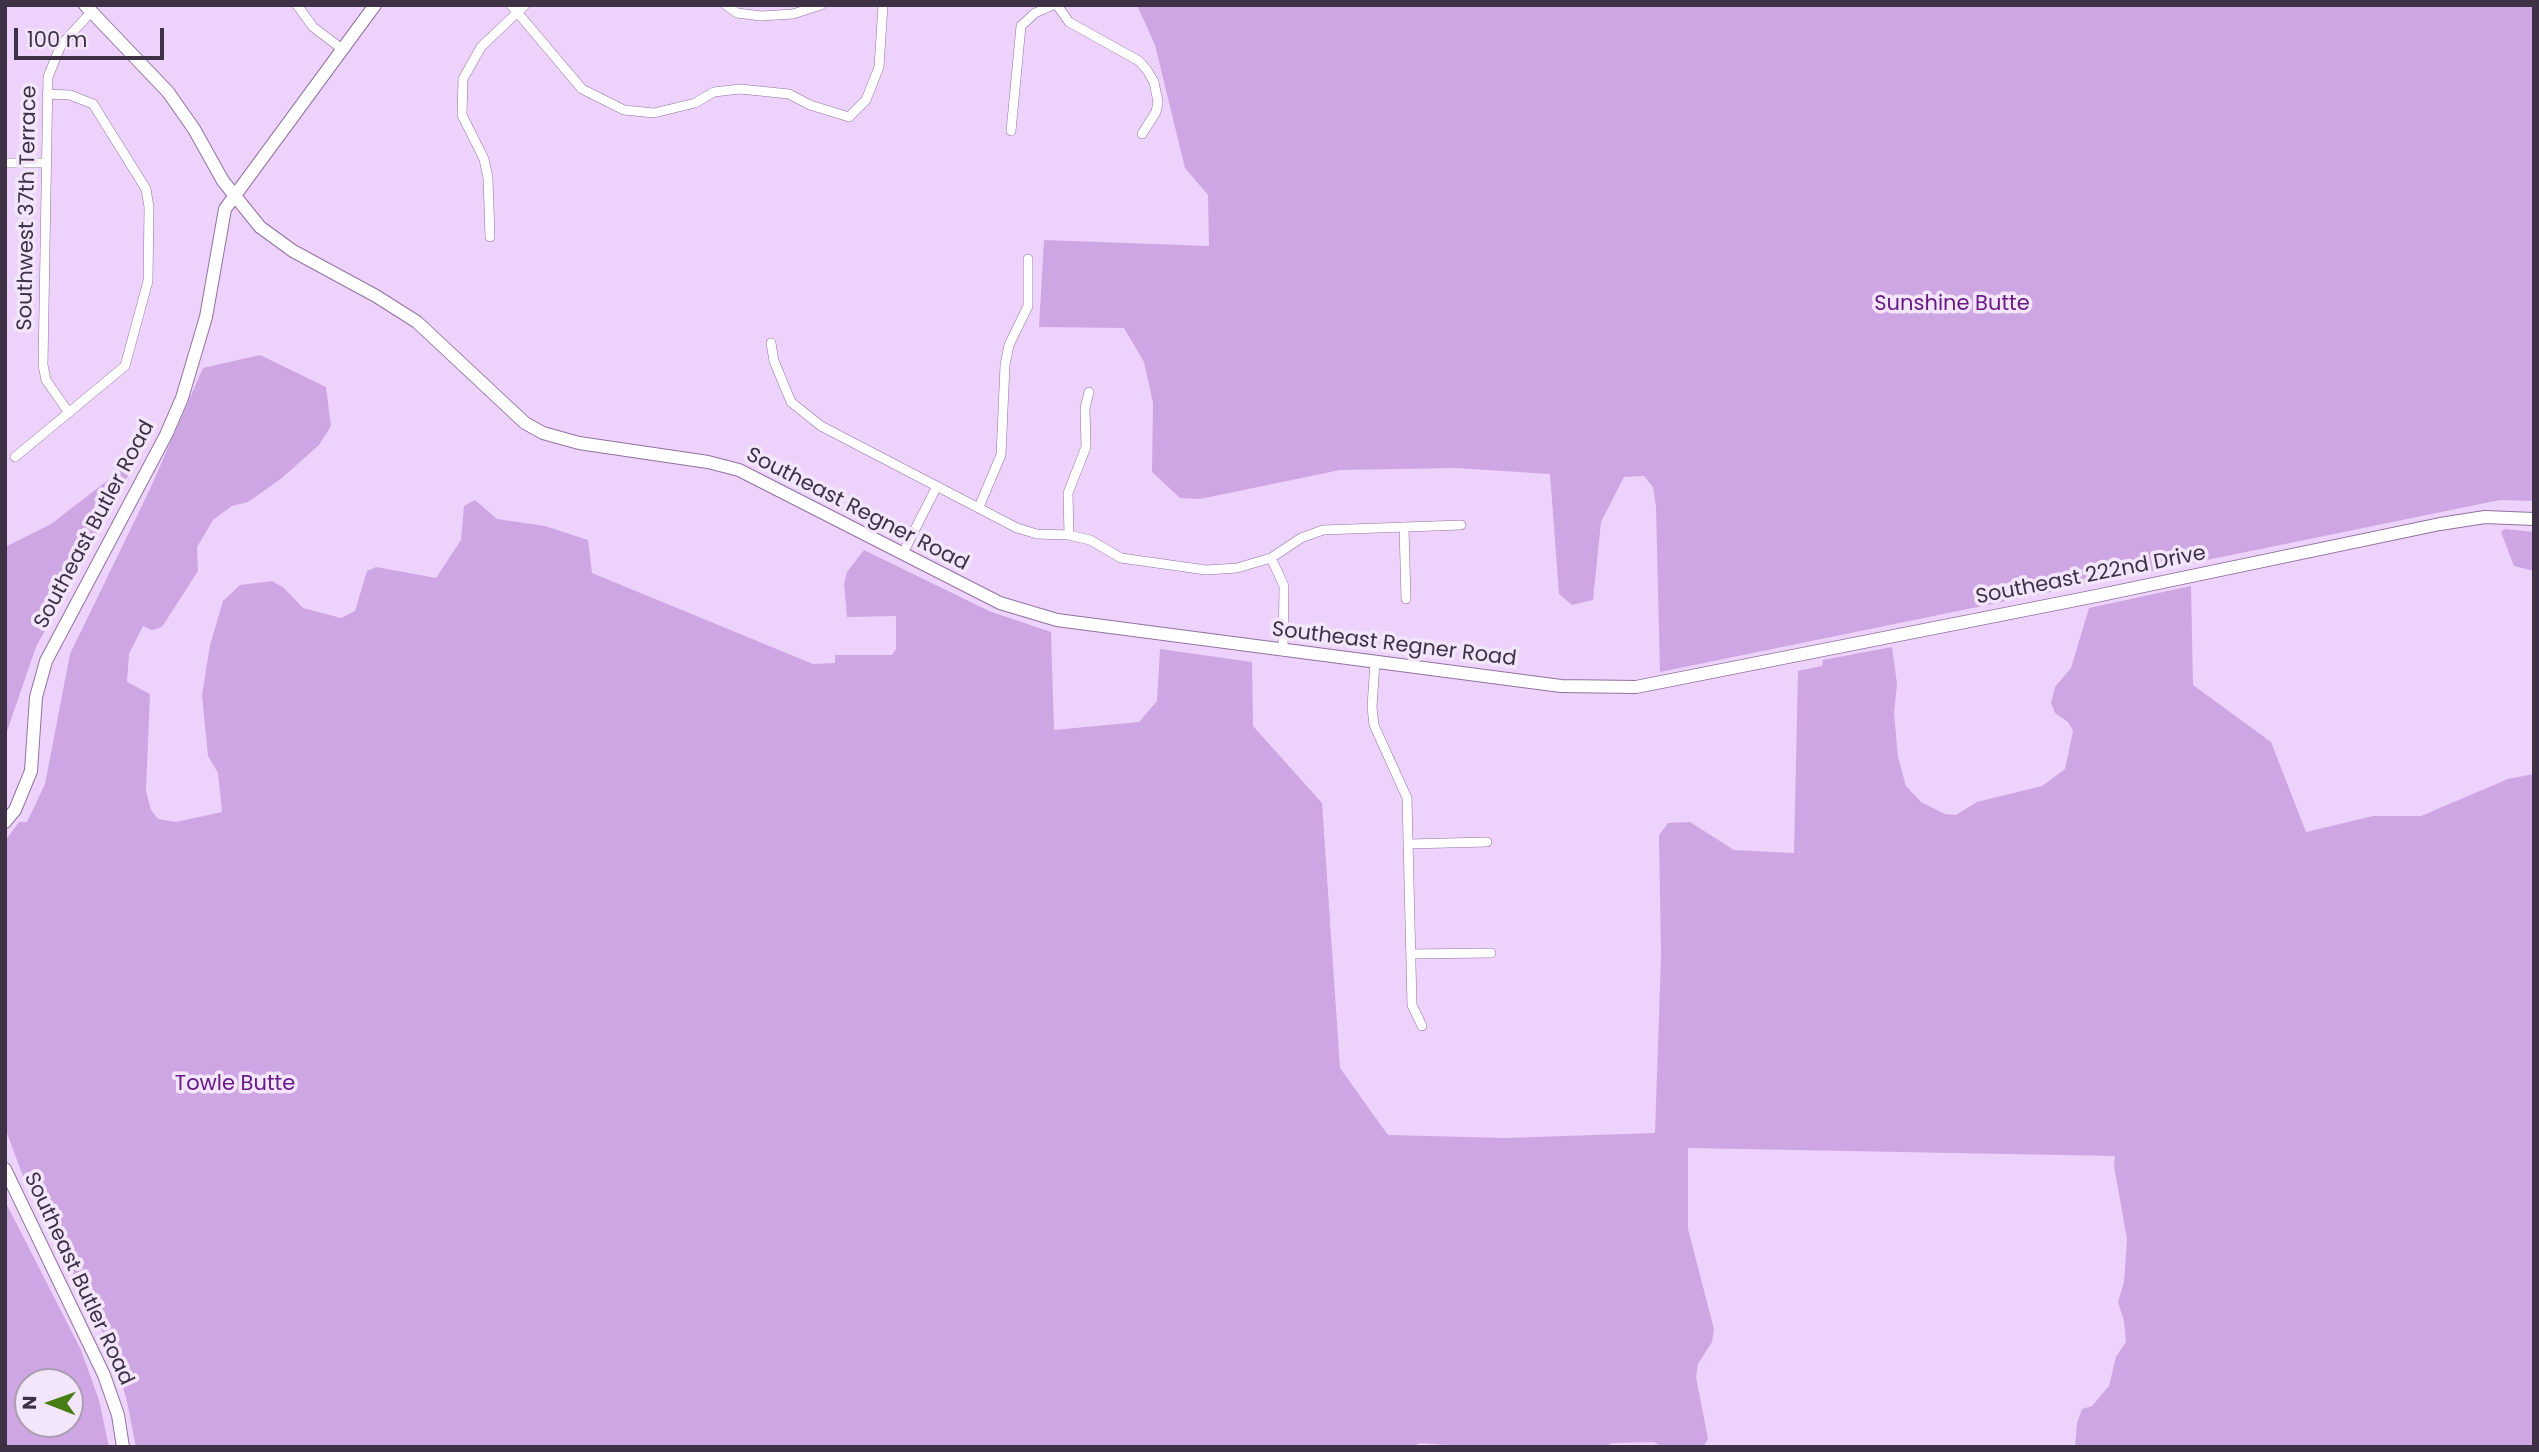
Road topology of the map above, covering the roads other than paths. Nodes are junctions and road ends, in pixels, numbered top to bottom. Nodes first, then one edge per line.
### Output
1 (298, 5) edge
2 (374, 5) edge
3 (726, 5) edge
4 (821, 5) edge
5 (883, 5) edge
6 (1055, 5) edge
7 (88, 8) edge
8 (518, 8) edge
9 (342, 49) junction
10 (47, 94) junction
11 (1011, 131) dead end
12 (1142, 134) dead end
13 (5, 163) edge
14 (45, 163) junction
15 (234, 195) junction
16 (490, 237) dead end
17 (1028, 259) dead end
18 (771, 343) dead end
19 (1089, 392) dead end
20 (69, 413) junction
21 (15, 457) dead end
22 (937, 486) junction
23 (979, 507) junction
24 (2534, 519) edge
25 (1461, 525) dead end
26 (1404, 527) junction
27 (1069, 535) junction
28 (904, 553) junction
29 (1271, 558) junction
30 (1406, 599) dead end
31 (1283, 651) junction
32 (1375, 662) junction
33 (1657, 685) joint
34 (5, 822) edge
35 (1487, 842) dead end
36 (1409, 844) junction
37 (1491, 953) dead end
38 (1412, 954) junction
39 (1422, 1026) dead end
40 (5, 1170) edge
41 (123, 1447) edge

1 - 9 street
2 - 9 main road
3 - 4 street
5 - 8 street
6 - 11 street
6 - 12 street
7 - 10 street, Southwest 37th Terrace
7 - 15 main road, Southeast Regner Road
8 - 16 street
9 - 15 main road
10 - 14 street, Southwest 37th Terrace
10 - 20 street
13 - 14 street
14 - 20 street, Southwest 37th Terrace
15 - 28 main road, Southeast Regner Road
15 - 34 main road, Southeast Butler Road
17 - 23 street
18 - 22 street
19 - 27 street
20 - 21 street
22 - 23 street
22 - 28 street
23 - 27 street
24 - 33 main road, Southeast 222nd Drive
25 - 26 street
26 - 29 street
26 - 30 street
27 - 29 street
28 - 31 main road, Southeast Regner Road
29 - 31 street
31 - 32 main road, Southeast Regner Road
32 - 33 main road, Southeast Regner Road
32 - 36 street
35 - 36 street
36 - 38 street
37 - 38 street
38 - 39 street
40 - 41 main road, Southeast Butler Road

